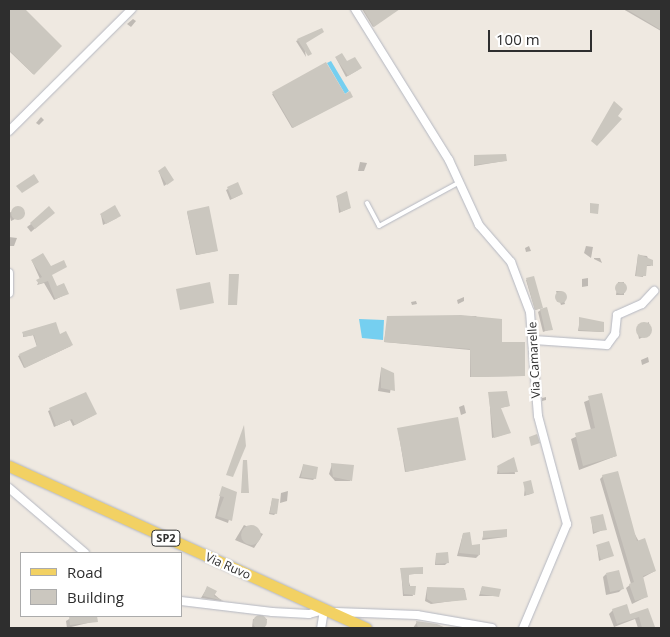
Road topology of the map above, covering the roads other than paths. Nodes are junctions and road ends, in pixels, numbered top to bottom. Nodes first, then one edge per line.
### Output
1 (132, 9) edge
2 (355, 9) edge
3 (9, 131) edge
4 (458, 183) junction
5 (367, 203) dead end
6 (9, 273) edge
7 (654, 291) dead end
8 (9, 293) edge
9 (534, 340) junction
10 (9, 466) edge
11 (9, 488) edge
12 (84, 552) edge
13 (182, 601) edge
14 (327, 610) junction
15 (321, 628) edge
16 (366, 628) edge
17 (492, 628) edge
18 (523, 628) edge

1 - 3 street
2 - 4 street, Via Camarelle
4 - 5 lane
4 - 9 street, Via Camarelle
6 - 8 street
7 - 9 street
9 - 18 street, Via Camarelle
10 - 14 main road, Via Ruvo / SP2
11 - 12 street
13 - 14 street
14 - 15 street
14 - 16 main road, Via Ruvo / SP2
14 - 17 street

